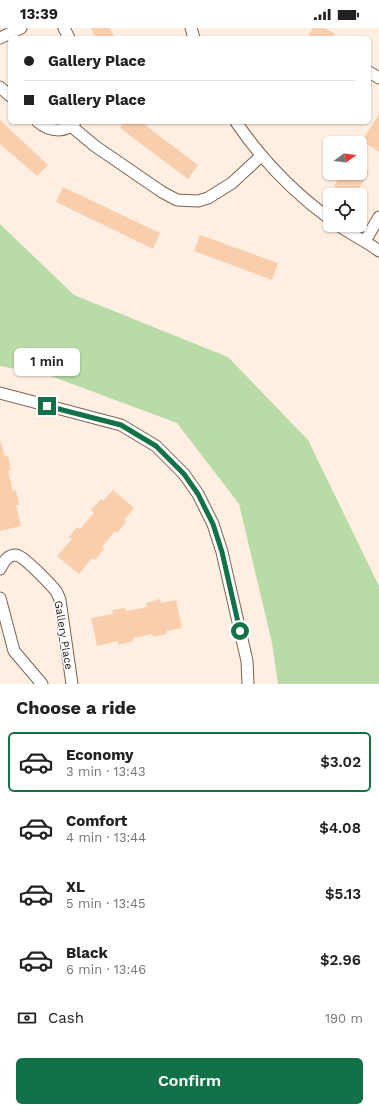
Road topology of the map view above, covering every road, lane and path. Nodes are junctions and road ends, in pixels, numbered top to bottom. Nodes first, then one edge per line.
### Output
1 (21, 28) edge
2 (0, 38) edge
3 (0, 87) edge
4 (8, 94) edge
5 (41, 124) edge
6 (73, 124) edge
7 (237, 124) edge
8 (261, 156) junction
9 (323, 213) edge
10 (379, 217) edge
11 (348, 232) edge
12 (365, 241) junction
13 (379, 251) edge
14 (0, 393) edge
15 (0, 569) edge
16 (0, 598) edge
17 (42, 684) edge
18 (72, 684) edge
19 (248, 684) edge

1 - 2 street
3 - 4 street
5 - 6 street
6 - 8 street
7 - 8 street
8 - 9 street
10 - 12 street
11 - 12 street
12 - 13 street
14 - 19 street
15 - 18 street, Gallery Place
16 - 17 street

